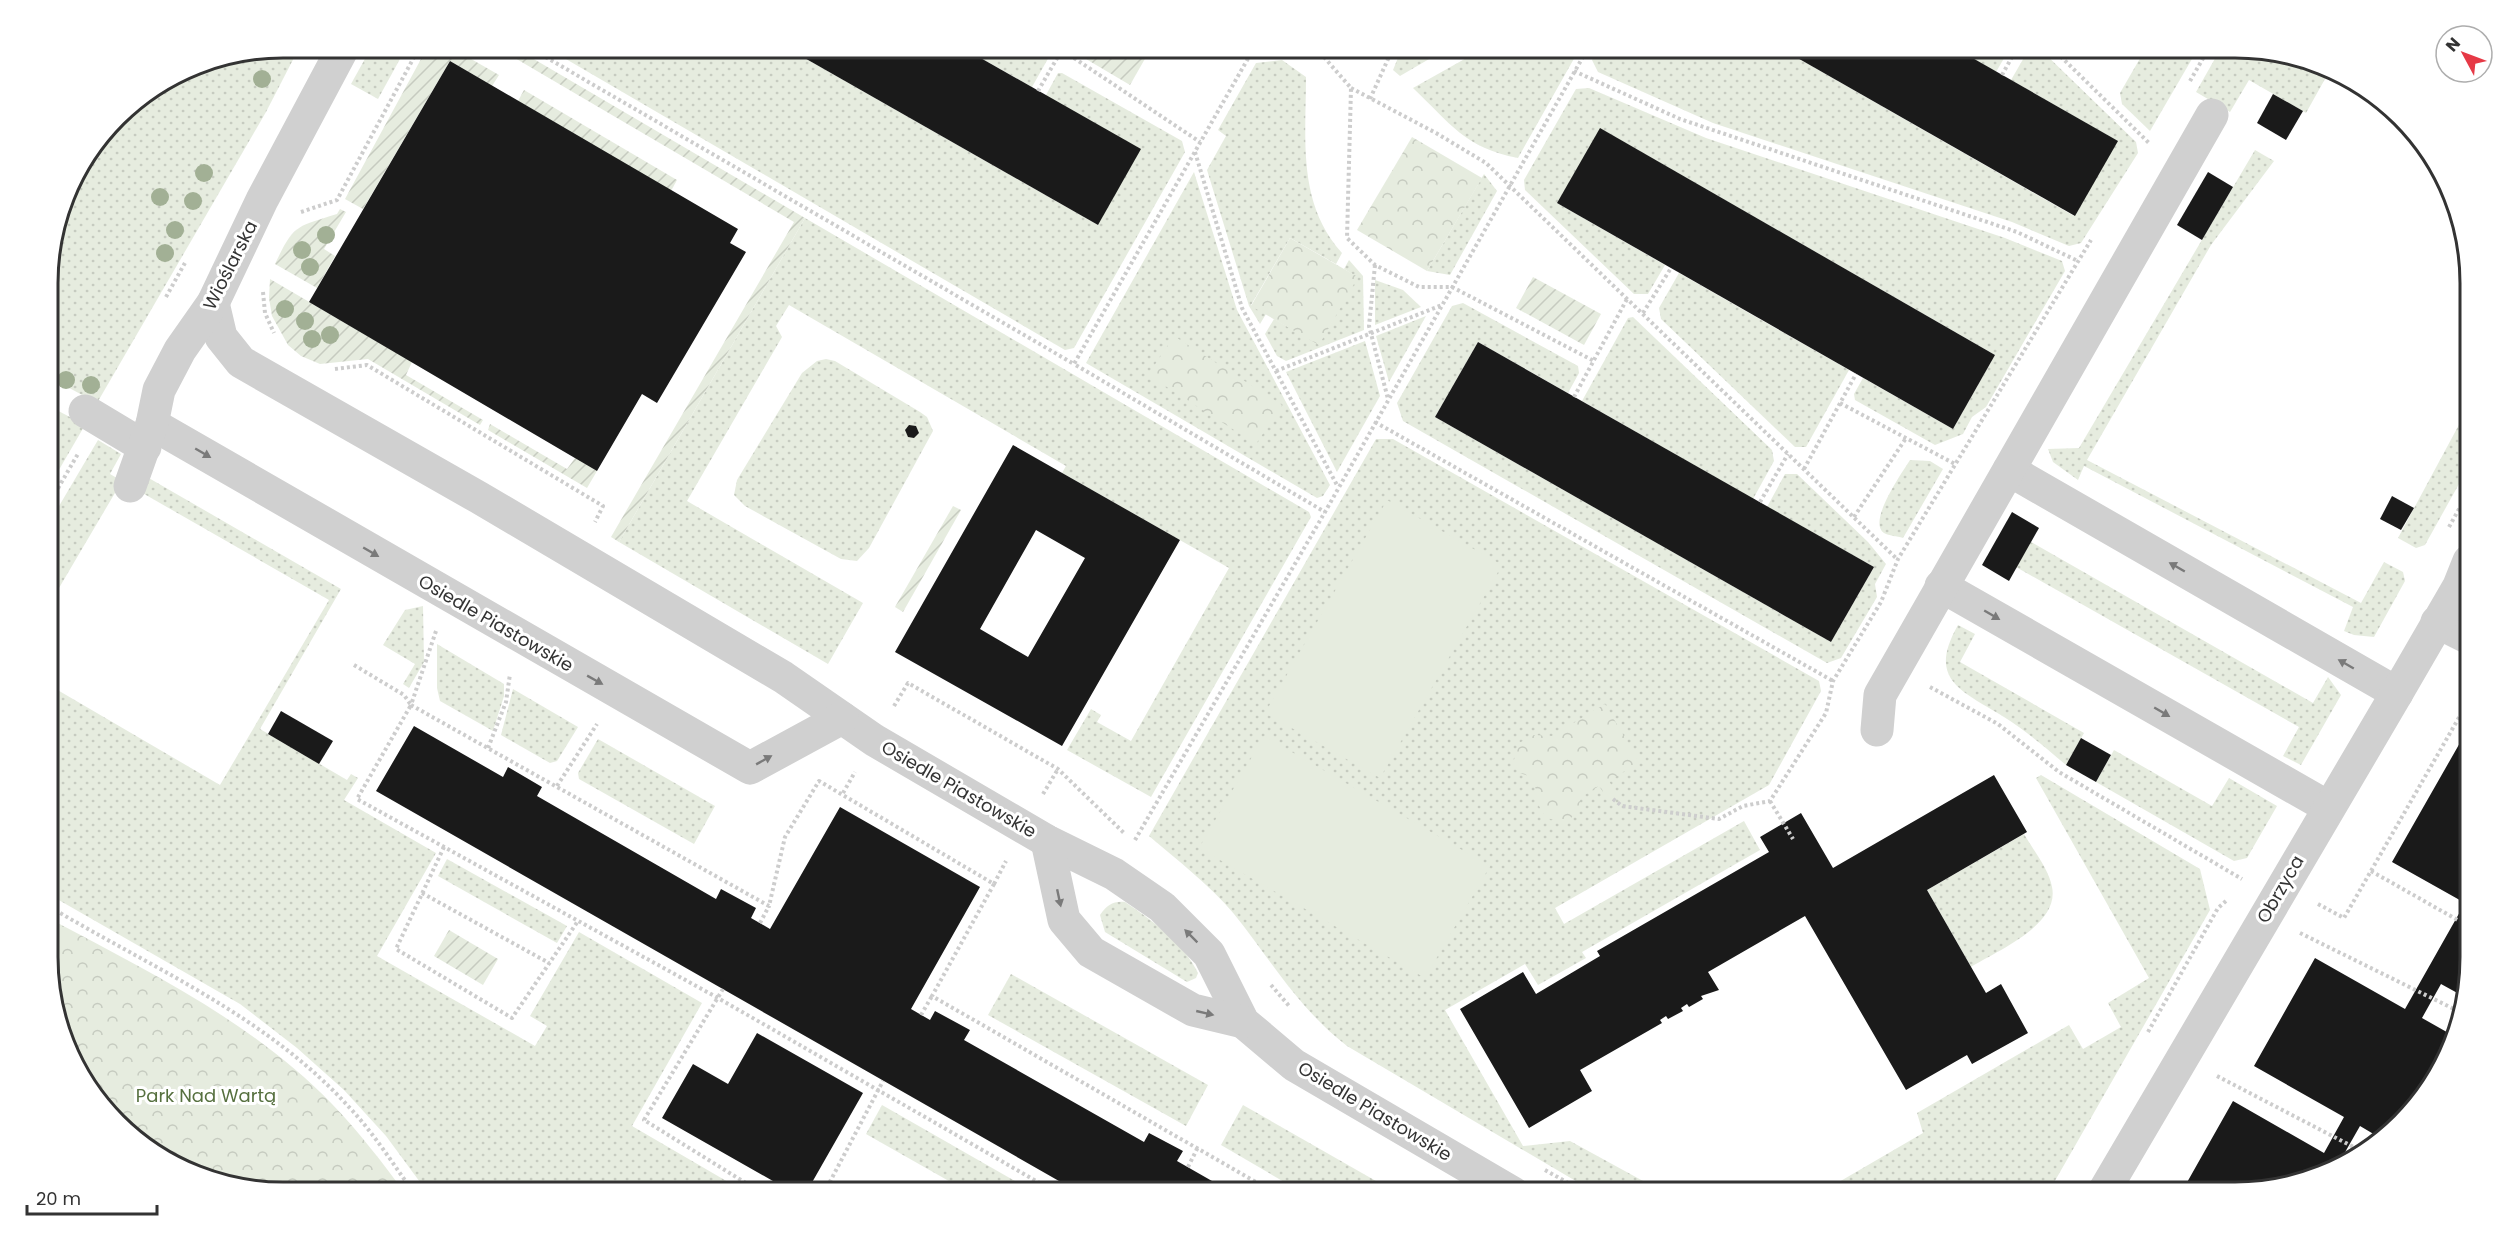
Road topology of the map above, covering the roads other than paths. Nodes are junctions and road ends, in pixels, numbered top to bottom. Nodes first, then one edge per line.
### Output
1 (338, 58) edge
2 (2212, 115) dead end
3 (213, 303) junction
4 (92, 415) road end
5 (148, 435) junction
6 (2009, 470) junction
7 (130, 486) dead end
8 (1941, 586) junction
9 (2460, 586) edge
10 (2438, 622) junction
11 (2460, 633) edge
12 (2397, 693) junction
13 (842, 718) junction
14 (1877, 730) dead end
15 (2328, 807) junction
16 (1047, 841) junction
17 (1243, 1022) junction
18 (1494, 1182) edge
19 (2109, 1182) edge

1 - 3 street, Wioślarska
2 - 6 street
3 - 5 street, Wioślarska
3 - 13 street, Osiedle Piastowskie
4 - 5 street, Osiedle Piastowskie
5 - 7 street, Wioślarska
5 -> 13 street, Osiedle Piastowskie
6 - 8 street
12 -> 6 street
8 - 14 street
8 -> 15 street
9 - 10 street, Obrzyca
10 - 11 street
10 - 12 street, Obrzyca
12 - 15 street, Obrzyca
13 - 16 street, Osiedle Piastowskie
15 - 19 street, Obrzyca
17 -> 16 street, Osiedle Piastowskie
16 -> 17 street, Osiedle Piastowskie
17 - 18 street, Osiedle Piastowskie

